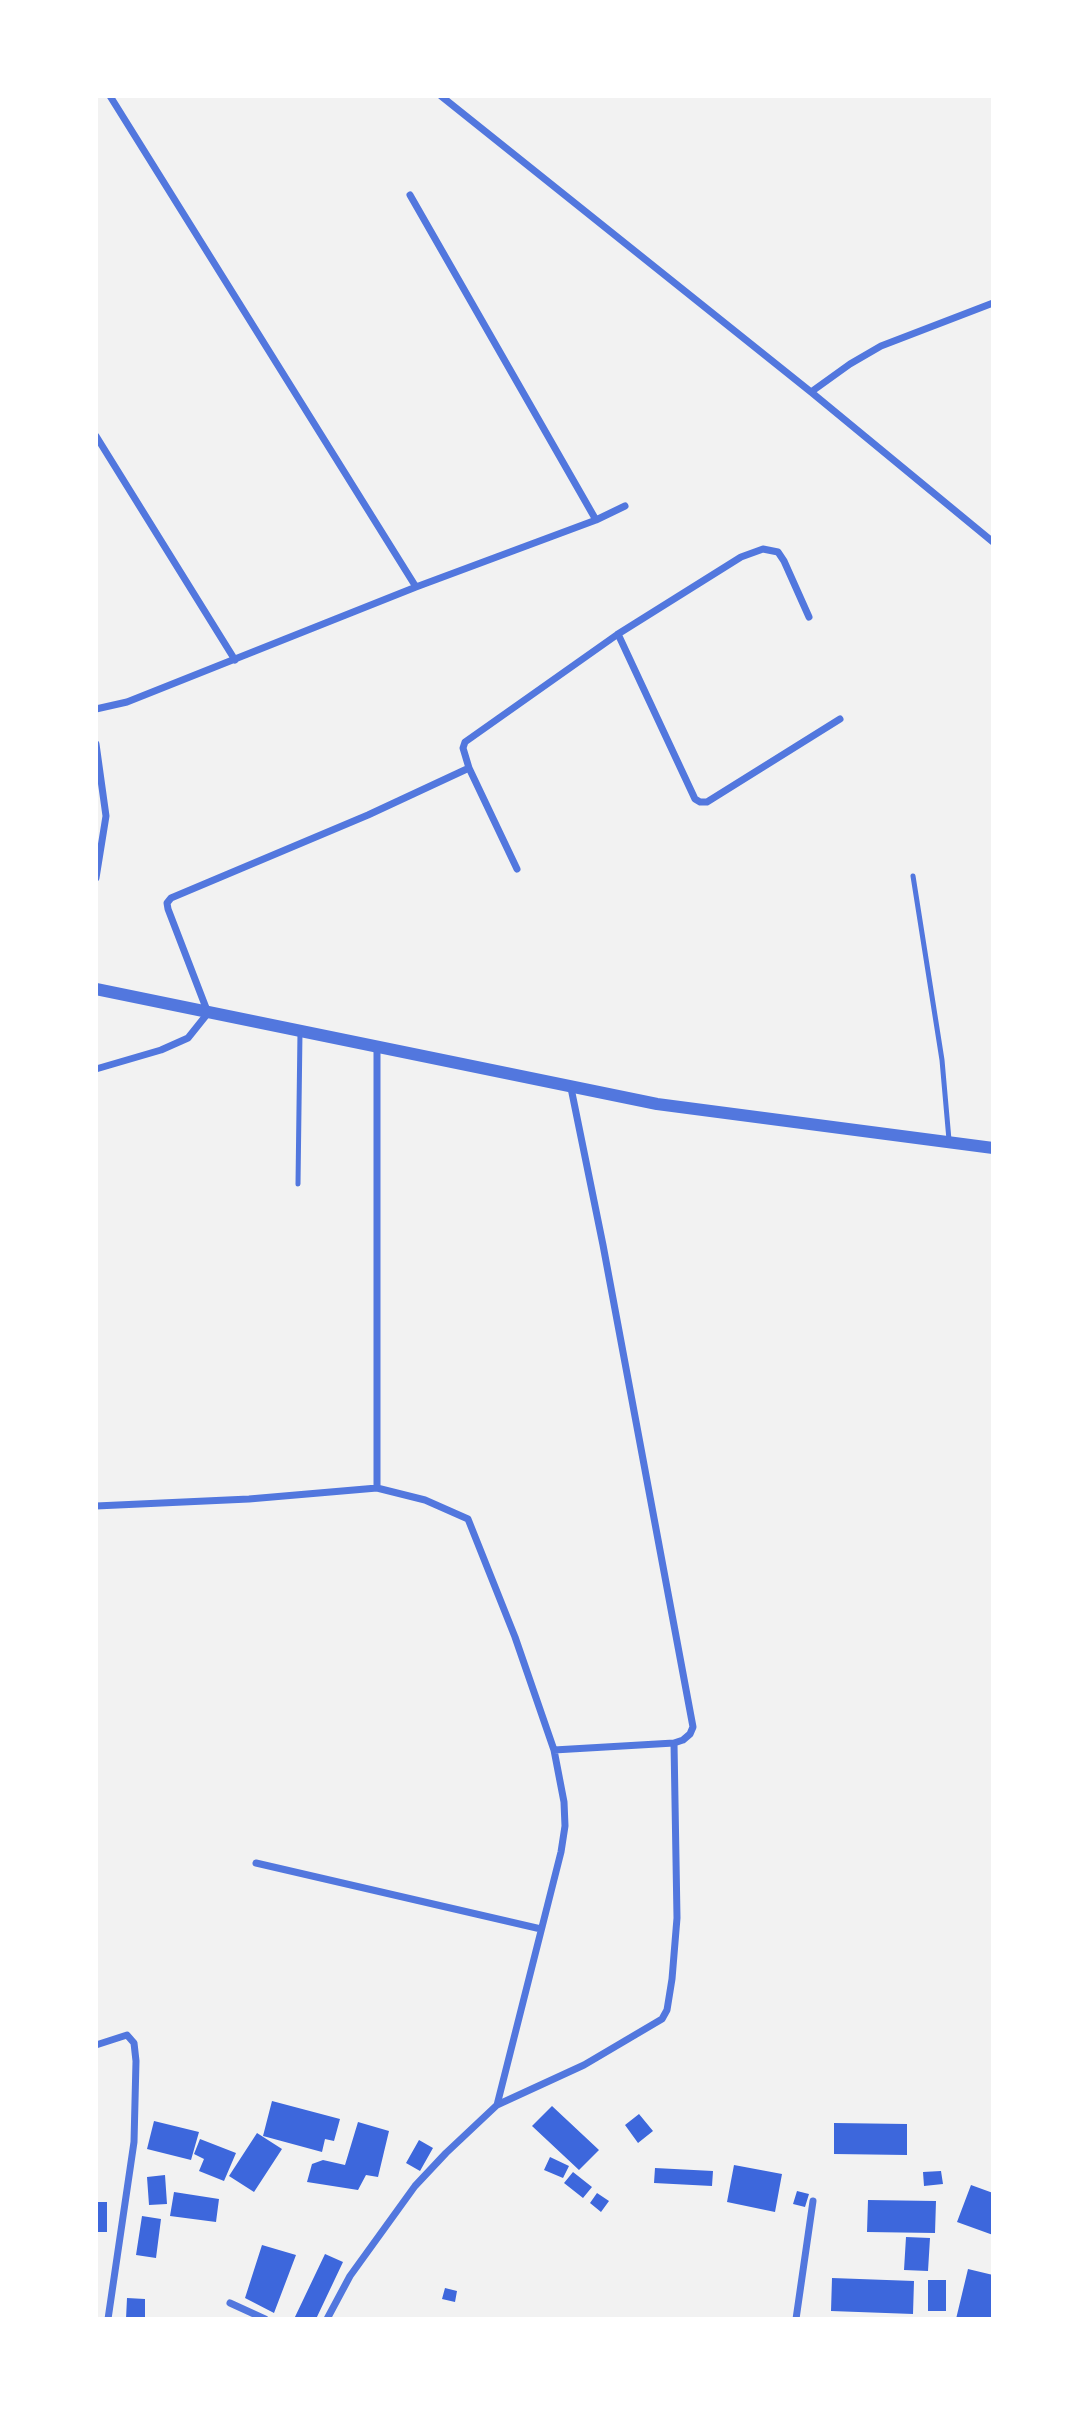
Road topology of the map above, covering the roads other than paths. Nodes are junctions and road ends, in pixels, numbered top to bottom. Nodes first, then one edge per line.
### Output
1 (110, 96) edge
2 (441, 96) edge
3 (410, 195) dead end
4 (993, 303) edge
5 (811, 392) junction
6 (96, 436) edge
7 (625, 506) dead end
8 (596, 520) junction
9 (993, 542) edge
10 (416, 587) junction
11 (809, 617) dead end
12 (618, 634) junction
13 (235, 660) junction
14 (96, 709) edge
15 (840, 719) dead end
16 (96, 744) edge
17 (468, 768) junction
18 (517, 869) dead end
19 (913, 876) dead end
20 (96, 878) edge
21 (96, 989) edge
22 (208, 1013) junction
23 (300, 1032) junction
24 (377, 1048) junction
25 (96, 1069) edge
26 (571, 1088) junction
27 (949, 1143) junction
28 (993, 1148) edge
29 (298, 1184) dead end
30 (377, 1488) junction
31 (96, 1506) edge
32 (674, 1743) junction
33 (554, 1749) junction
34 (256, 1863) dead end
35 (541, 1929) junction
36 (96, 2045) edge
37 (497, 2105) junction
38 (813, 2202) dead end
39 (230, 2303) dead end
40 (108, 2319) edge
41 (265, 2319) edge
42 (327, 2319) edge
43 (796, 2319) edge

1 - 10 street
2 - 5 street
3 - 8 street
4 - 5 street
5 - 9 street
6 - 13 street
7 - 8 street
8 - 10 street
10 - 13 street
11 - 12 street
12 - 15 street
12 - 17 street
13 - 14 street
16 - 20 street
17 - 18 street
17 - 22 street
19 - 27 lane
21 - 22 street
22 - 23 street
22 - 25 street
23 - 24 street
23 - 29 lane
24 - 26 street
24 - 30 street
26 - 27 street
26 - 32 street
27 - 28 street
30 - 31 street
30 - 33 street
32 - 33 street
32 - 37 street
33 - 35 street
34 - 35 street
35 - 37 street
36 - 40 street
37 - 42 street
38 - 43 street
39 - 41 street

